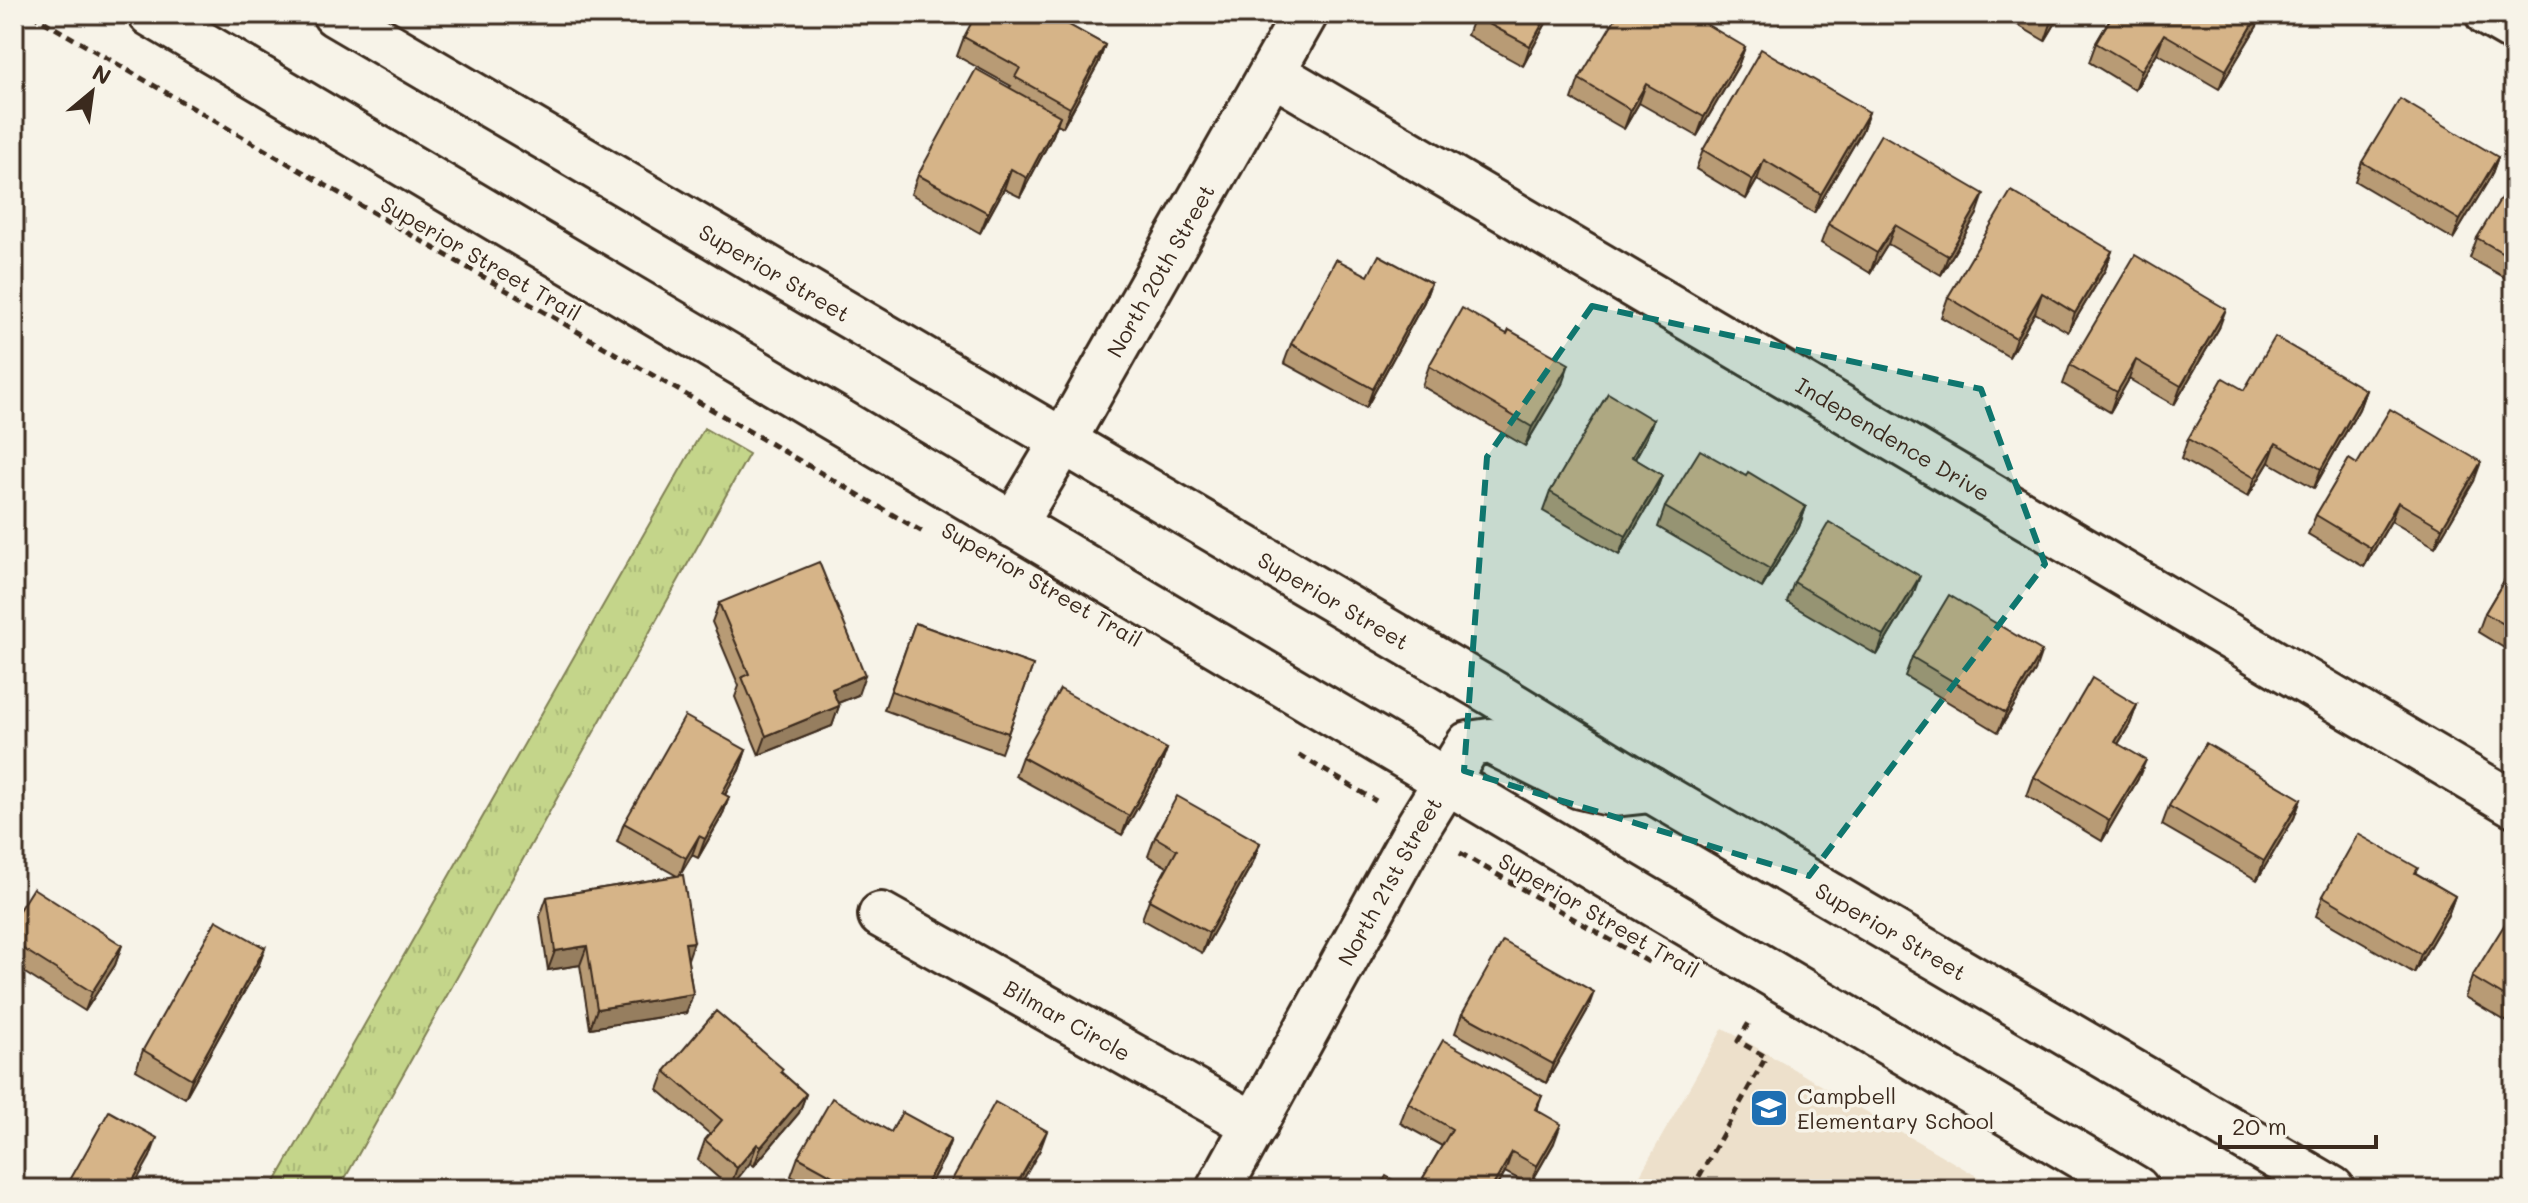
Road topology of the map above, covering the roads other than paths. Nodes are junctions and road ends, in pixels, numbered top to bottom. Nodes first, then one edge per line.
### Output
1 (151, 14) edge
2 (335, 14) edge
3 (1305, 14) edge
4 (2488, 14) edge
5 (2514, 29) edge
6 (1273, 73) junction
7 (1062, 443) junction
8 (1013, 525) junction
9 (1445, 781) junction
10 (1651, 790) junction
11 (2514, 804) edge
12 (881, 915) dead end
13 (1255, 1125) junction
14 (1219, 1189) edge
15 (2136, 1189) edge
16 (2332, 1189) edge

1 - 8 main road
2 - 7 main road, Superior Street
3 - 6 main road, North 20th Street
4 - 5 main road
6 - 7 main road, North 20th Street
6 - 11 main road, Independence Drive
7 - 8 main road, North 20th Street
7 - 10 main road, Superior Street
8 - 9 main road
9 - 10 main road, North 21st Street
9 - 13 main road, North 21st Street
9 - 15 main road
10 - 16 main road, Superior Street
12 - 13 main road, Bilmar Circle
13 - 14 main road, North 21st Street

